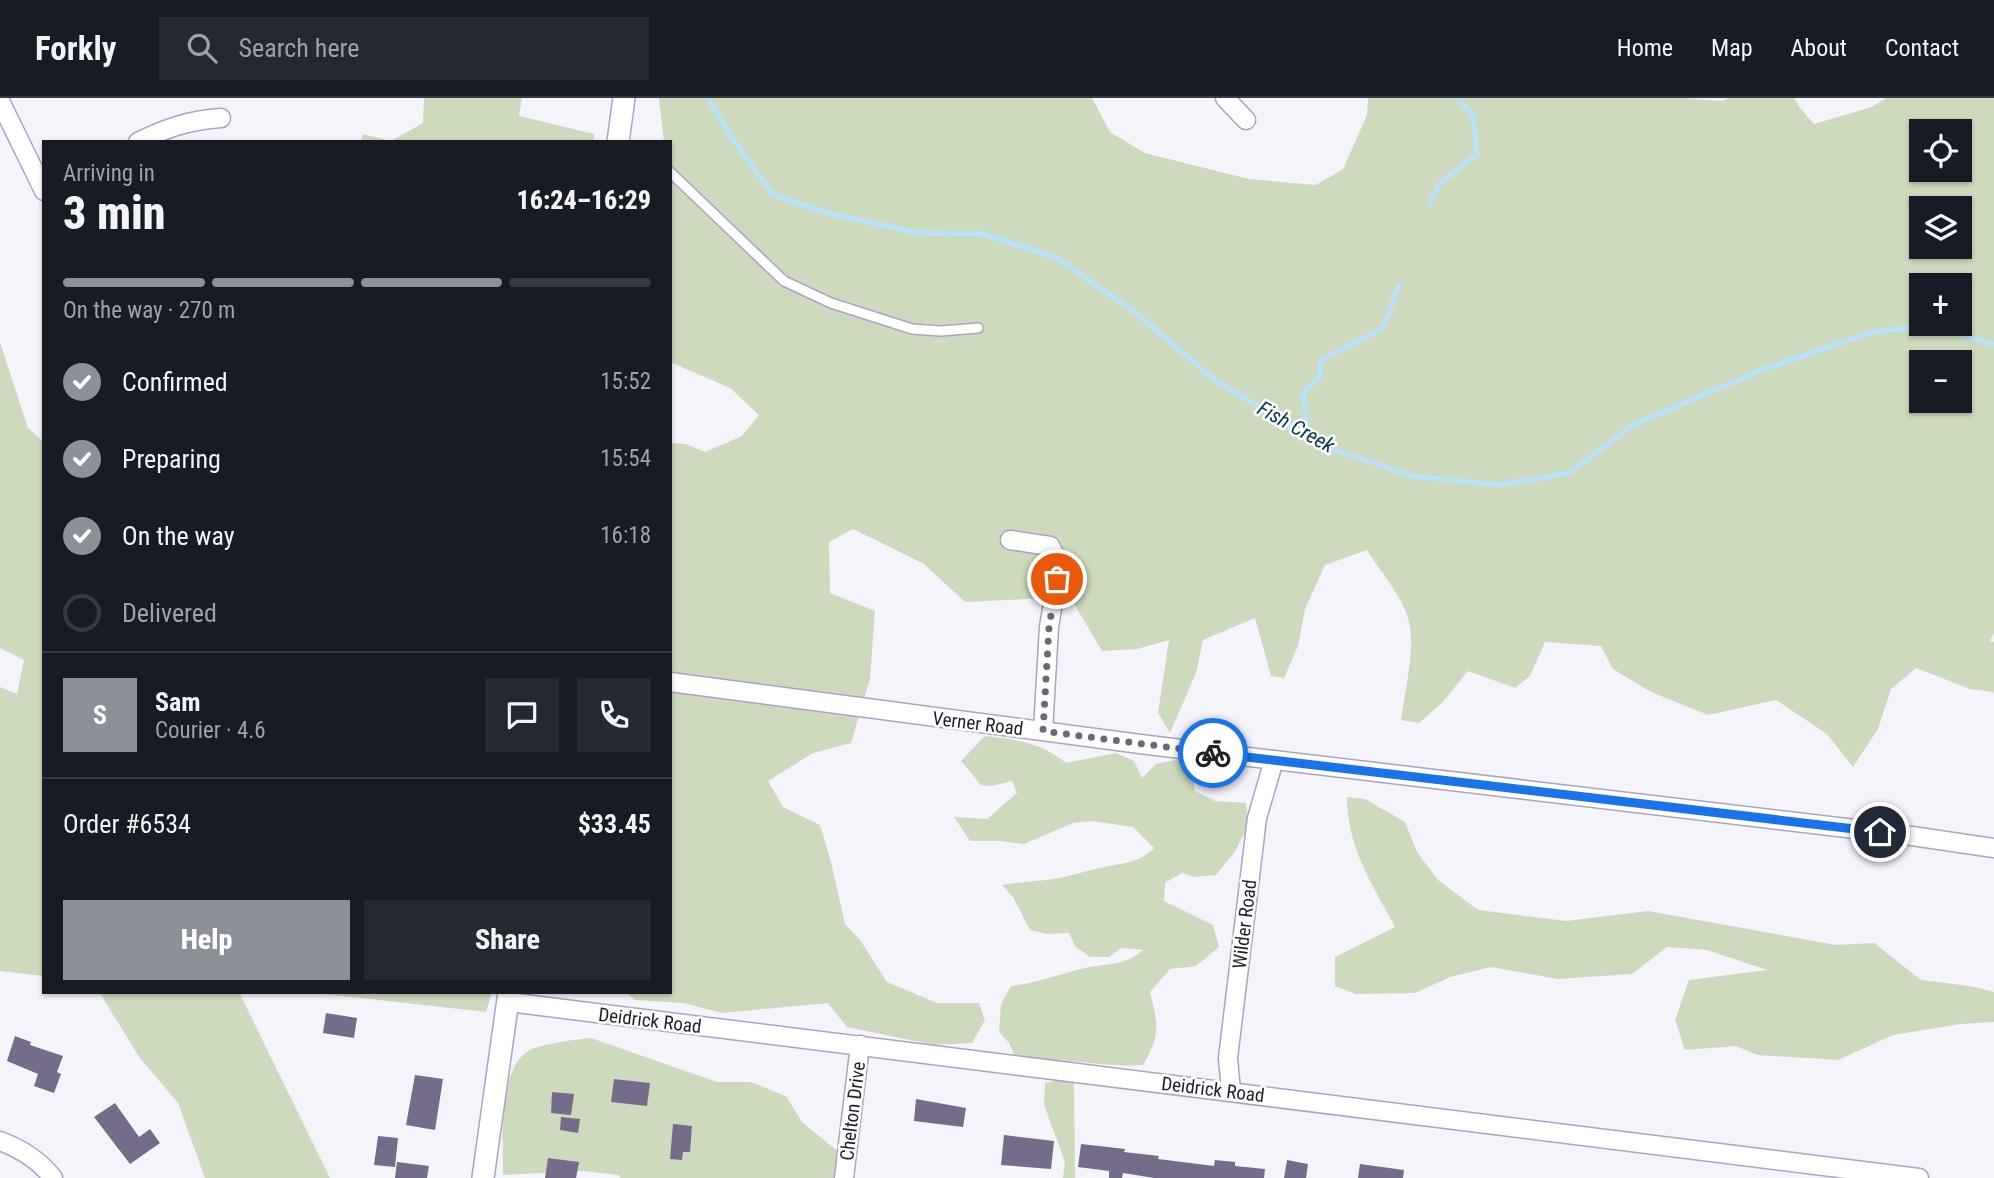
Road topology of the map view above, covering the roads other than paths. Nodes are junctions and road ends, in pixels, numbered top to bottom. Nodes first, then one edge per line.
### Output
1 (624, 98) edge
2 (1225, 98) edge
3 (0, 101) edge
4 (221, 118) dead end
5 (1246, 120) dead end
6 (142, 140) edge
7 (621, 140) edge
8 (672, 174) edge
9 (42, 187) edge
10 (978, 328) dead end
11 (1010, 540) dead end
12 (672, 682) edge
13 (1043, 731) junction
14 (1274, 760) junction
15 (1994, 848) edge
16 (508, 997) edge
17 (860, 1045) junction
18 (1231, 1091) junction
19 (0, 1141) edge
20 (53, 1178) edge
21 (483, 1178) edge
22 (844, 1178) edge
23 (1919, 1178) edge

1 - 7 street
2 - 5 street
3 - 9 street
4 - 6 street
8 - 10 lane
11 - 13 street
12 - 13 street, Verner Road
13 - 14 street, Verner Road
14 - 15 street, Verner Road
14 - 18 street, Wilder Road
16 - 17 street, Deidrick Road
16 - 21 street
17 - 18 street, Deidrick Road
17 - 22 street, Chelton Drive
18 - 23 street, Deidrick Road
19 - 20 street

